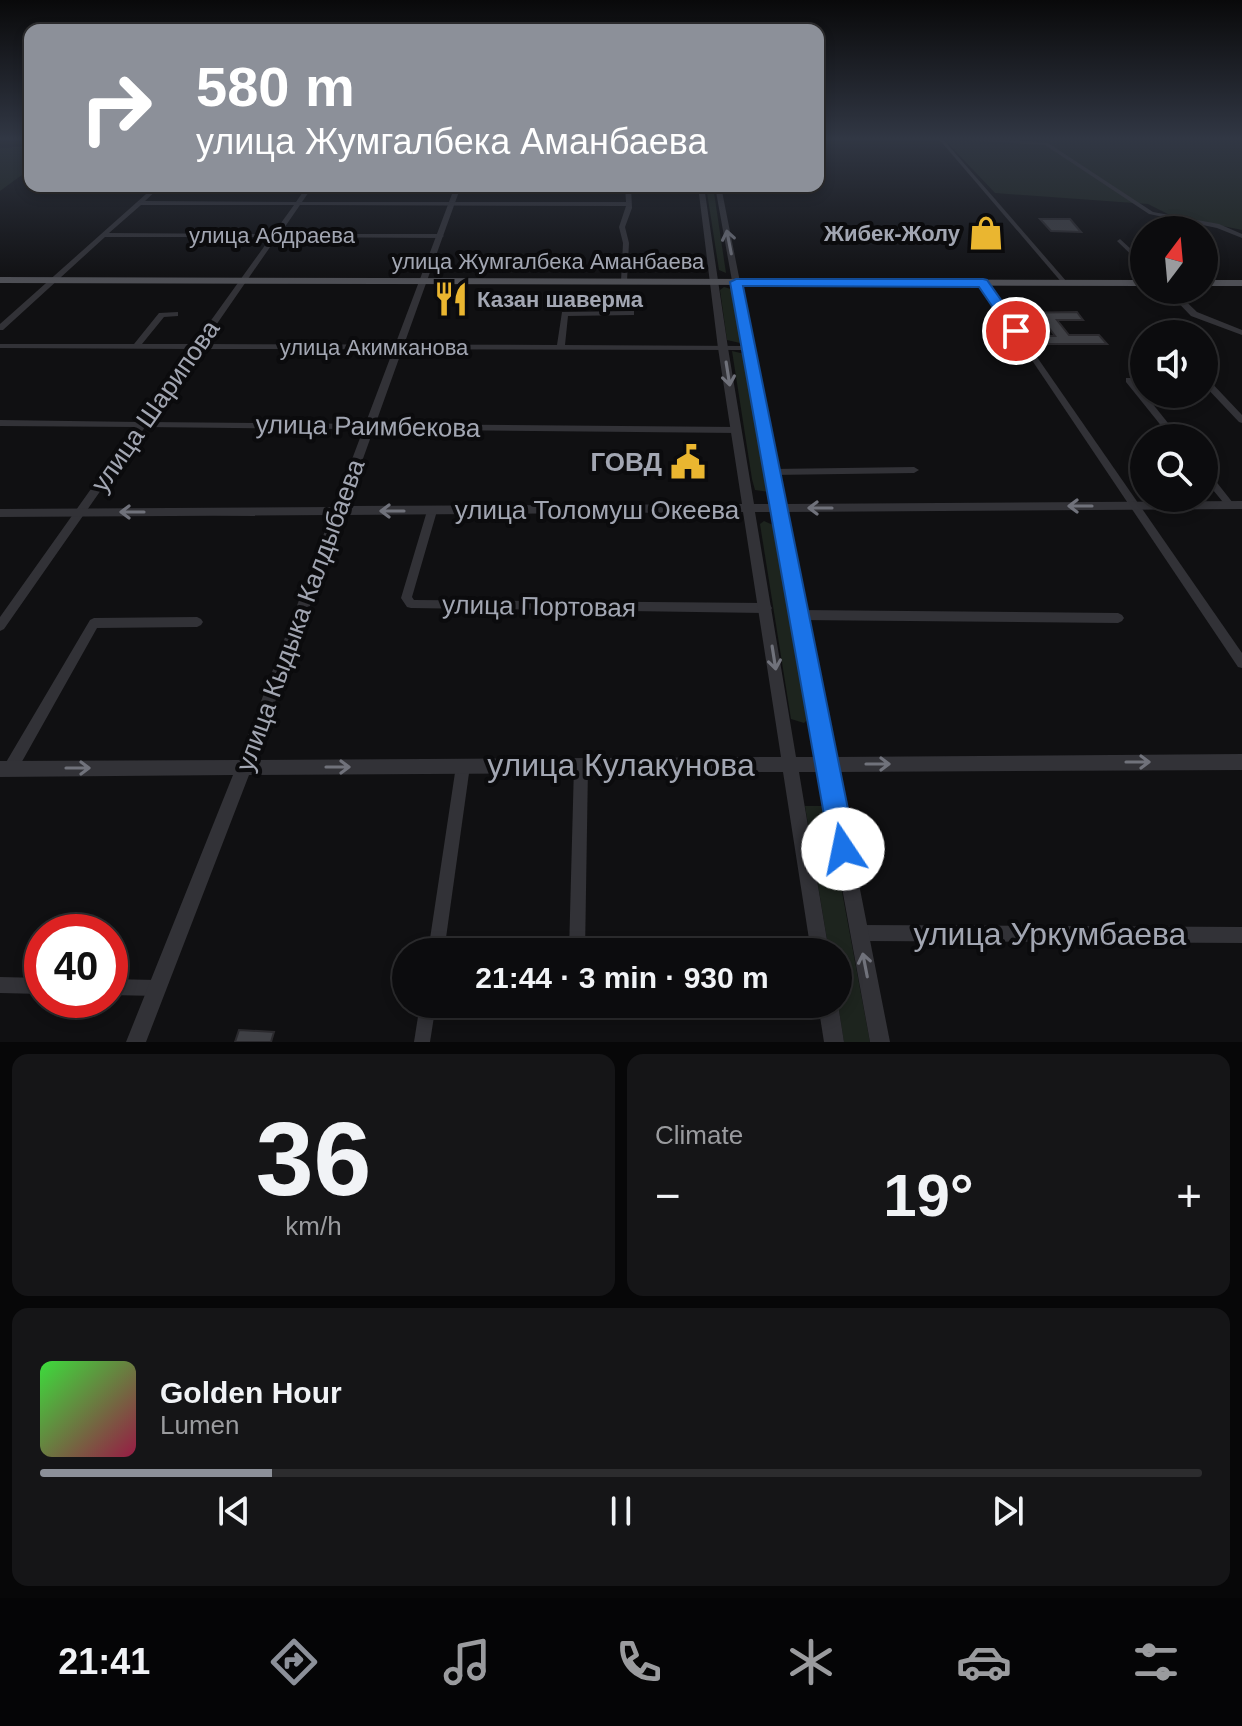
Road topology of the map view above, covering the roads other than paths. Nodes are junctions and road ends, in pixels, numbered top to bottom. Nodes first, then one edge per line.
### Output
1 (982, 187) edge
2 (1111, 187) edge
3 (151, 192) edge
4 (306, 192) edge
5 (456, 192) edge
6 (628, 192) edge
7 (702, 192) edge
8 (719, 192) edge
9 (139, 203) junction
10 (298, 203) junction
11 (451, 204) junction
12 (627, 204) junction
13 (275, 234) junction
14 (104, 235) junction
15 (441, 236) junction
16 (1242, 236) edge
17 (1120, 241) dead end
18 (1130, 251) edge
19 (0, 280) edge
20 (53, 280) junction
21 (243, 280) junction
22 (423, 281) junction
23 (624, 281) junction
24 (715, 282) junction
25 (736, 282) junction
26 (983, 283) junction
27 (1065, 283) junction
28 (1130, 283) edge
29 (1218, 283) edge
30 (1242, 283) edge
31 (1184, 304) edge
32 (631, 313) dead end
33 (175, 314) dead end
34 (0, 328) edge
35 (1242, 333) edge
36 (0, 346) edge
37 (136, 346) junction
38 (197, 346) junction
39 (400, 347) junction
40 (561, 348) junction
41 (723, 348) junction
42 (748, 348) junction
43 (1129, 380) dead end
44 (1218, 395) edge
45 (1242, 420) edge
46 (0, 423) edge
47 (142, 424) junction
48 (1165, 424) edge
49 (370, 426) junction
50 (737, 430) junction
51 (914, 470) dead end
52 (772, 472) junction
53 (1218, 486) edge
54 (1130, 500) edge
55 (1236, 505) edge
56 (1130, 506) edge
57 (779, 508) junction
58 (750, 509) junction
59 (432, 511) junction
60 (80, 512) junction
61 (339, 512) junction
62 (1138, 512) edge
63 (0, 513) edge
64 (766, 608) junction
65 (799, 615) junction
66 (1118, 618) dead end
67 (197, 622) dead end
68 (0, 626) edge
69 (1242, 663) edge
70 (1242, 762) edge
71 (792, 764) junction
72 (827, 764) junction
73 (463, 766) junction
74 (581, 766) junction
75 (244, 767) junction
76 (5, 769) edge
77 (859, 933) junction
78 (1242, 935) edge
79 (438, 938) edge
80 (577, 938) edge
81 (818, 938) edge
82 (0, 985) edge
83 (24, 986) edge
84 (128, 987) edge
85 (157, 988) junction
86 (426, 1018) edge
87 (830, 1018) edge
88 (136, 1042) edge
89 (422, 1042) edge
90 (834, 1042) edge
91 (880, 1042) edge

1 - 27 street
2 - 16 street
3 - 9 street
4 - 10 street, улица Шарипова
5 - 11 street, улица Кыдыка Калдыбаева
6 - 12 street
7 - 24 street
25 -> 8 street
9 - 10 street
9 - 14 street
10 - 11 street
10 - 13 street, улица Шарипова
11 - 12 street
11 - 15 street, улица Кыдыка Калдыбаева
12 - 23 street
13 - 14 street, улица Абдраева
13 - 15 street, улица Абдраева
13 - 21 street, улица Шарипова
14 - 20 street
15 - 22 street, улица Кыдыка Калдыбаева
17 - 18 street
19 - 20 main road, улица Жумгалбека Аманбаева
20 - 21 main road, улица Жумгалбека Аманбаева
20 - 34 street
21 - 22 main road, улица Жумгалбека Аманбаева
21 - 38 street, улица Шарипова
22 - 23 main road, улица Жумгалбека Аманбаева
22 - 39 street, улица Кыдыка Калдыбаева
23 - 24 main road, улица Жумгалбека Аманбаева
24 - 25 main road, улица Жумгалбека Аманбаева
24 - 41 street
25 - 26 main road, улица Жумгалбека Аманбаева
25 - 42 street
26 - 27 main road, улица Жумгалбека Аманбаева
26 - 54 street
27 - 28 main road, улица Жумгалбека Аманбаева
29 - 30 main road
31 - 35 street
32 - 40 street
33 - 37 street
36 - 37 street, улица Акимканова
37 - 38 street, улица Акимканова
38 - 39 street, улица Акимканова
38 - 47 street, улица Шарипова
39 - 40 street, улица Акимканова
39 - 49 street, улица Кыдыка Калдыбаева
40 - 41 street, улица Акимканова
41 - 42 street, улица Акимканова
41 -> 50 street
42 - 52 street
43 - 48 street
44 - 45 street
46 - 47 street, улица Раимбекова
47 - 49 street, улица Раимбекова
47 - 60 street, улица Шарипова
49 - 50 street, улица Раимбекова
49 - 61 street, улица Кыдыка Калдыбаева
50 - 58 street
51 - 52 street
52 - 57 street
53 - 55 street
56 -> 57 street, улица Толомуш Океева
57 - 58 street, улица Толомуш Океева
57 - 65 street
58 - 59 street, улица Толомуш Океева
58 - 64 street
59 -> 61 street, улица Толомуш Океева
59 - 64 street, улица Портовая
61 -> 60 street, улица Толомуш Океева
60 - 63 street, улица Толомуш Океева
60 - 68 street, улица Шарипова
61 - 75 street, улица Кыдыка Калдыбаева
62 - 69 street
64 -> 71 street
65 - 66 street
65 - 72 street
67 - 76 street
72 -> 70 street, улица Кулакунова
71 - 72 street, улица Кулакунова
71 - 74 street, улица Кулакунова
71 - 81 street
72 - 77 street
73 - 74 street, улица Кулакунова
75 -> 73 street, улица Кулакунова
73 - 79 street
74 - 80 street
76 -> 75 street, улица Кулакунова
75 - 85 street, улица Кыдыка Калдыбаева
77 - 78 street, улица Уркумбаева
91 -> 77 street
82 - 83 street
84 - 85 street
85 - 88 street, улица Кыдыка Калдыбаева
86 - 89 street
87 - 90 street

